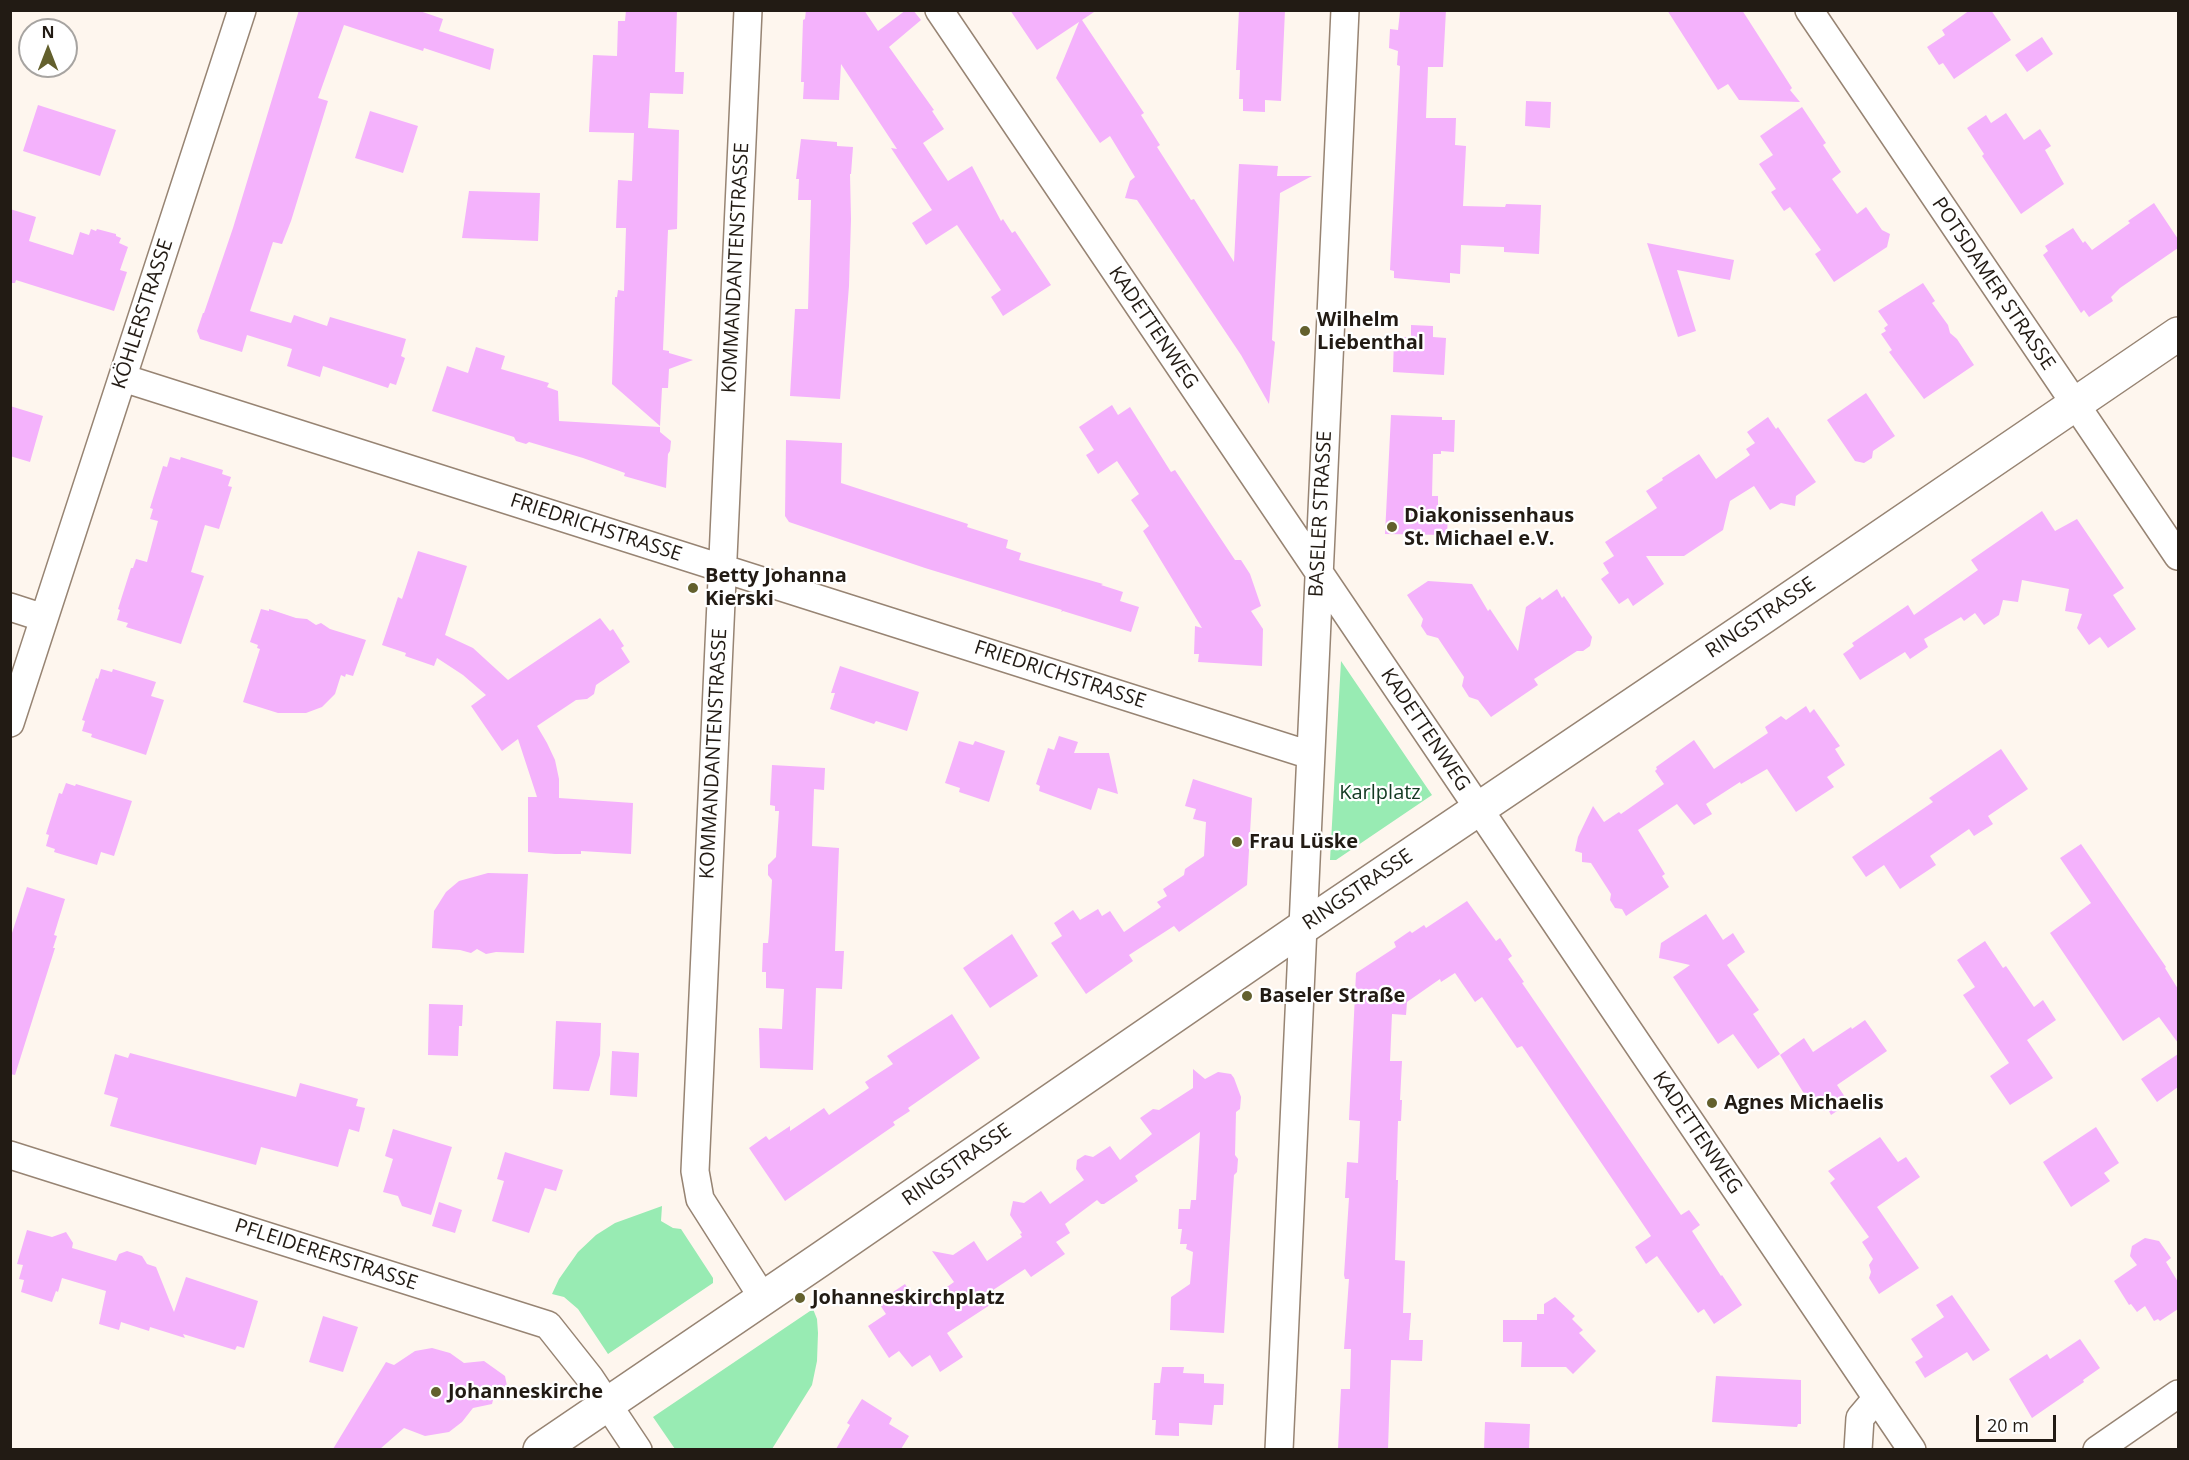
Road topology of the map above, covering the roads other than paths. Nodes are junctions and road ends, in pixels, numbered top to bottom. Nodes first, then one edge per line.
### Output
1 (242, 10) edge
2 (748, 10) edge
3 (939, 10) edge
4 (1346, 10) edge
5 (1809, 10) edge
6 (2178, 334) edge
7 (123, 378) junction
8 (2076, 404) junction
9 (2178, 556) edge
10 (722, 568) junction
11 (1318, 572) junction
12 (10, 607) edge
13 (44, 618) junction
14 (10, 723) edge
15 (1310, 755) junction
16 (1478, 809) junction
17 (1302, 928) junction
18 (10, 1155) edge
19 (764, 1298) junction
20 (2178, 1394) edge
21 (1877, 1398) junction
22 (607, 1403) junction
23 (540, 1449) edge
24 (638, 1449) edge
25 (1279, 1449) edge
26 (1858, 1449) edge
27 (1912, 1449) edge
28 (2097, 1449) edge

1 - 7 street, KÖHLERSTRASSE
2 - 10 street, KOMMANDANTENSTRASSE
3 - 11 street, KADETTENWEG
4 - 11 street, BASELER STRASSE
5 - 8 street, POTSDAMER STRASSE
6 - 8 street, RINGSTRASSE
7 - 10 street, FRIEDRICHSTRASSE
7 - 13 street, KÖHLERSTRASSE
8 - 9 street, POTSDAMER STRASSE
8 - 16 street, RINGSTRASSE
10 - 15 street, FRIEDRICHSTRASSE
10 - 19 street, KOMMANDANTENSTRASSE
11 - 15 street, BASELER STRASSE
11 - 16 street, KADETTENWEG
12 - 13 street
13 - 14 street, KÖHLERSTRASSE
15 - 17 street, BASELER STRASSE
16 - 17 street, RINGSTRASSE
16 - 21 street, KADETTENWEG
17 - 19 street, RINGSTRASSE
17 - 25 street, BASELER STRASSE
18 - 22 street, PFLEIDERERSTRASSE
19 - 22 street, RINGSTRASSE
20 - 28 street
21 - 26 street
21 - 27 street, KADETTENWEG
22 - 23 street, RINGSTRASSE
22 - 24 street

